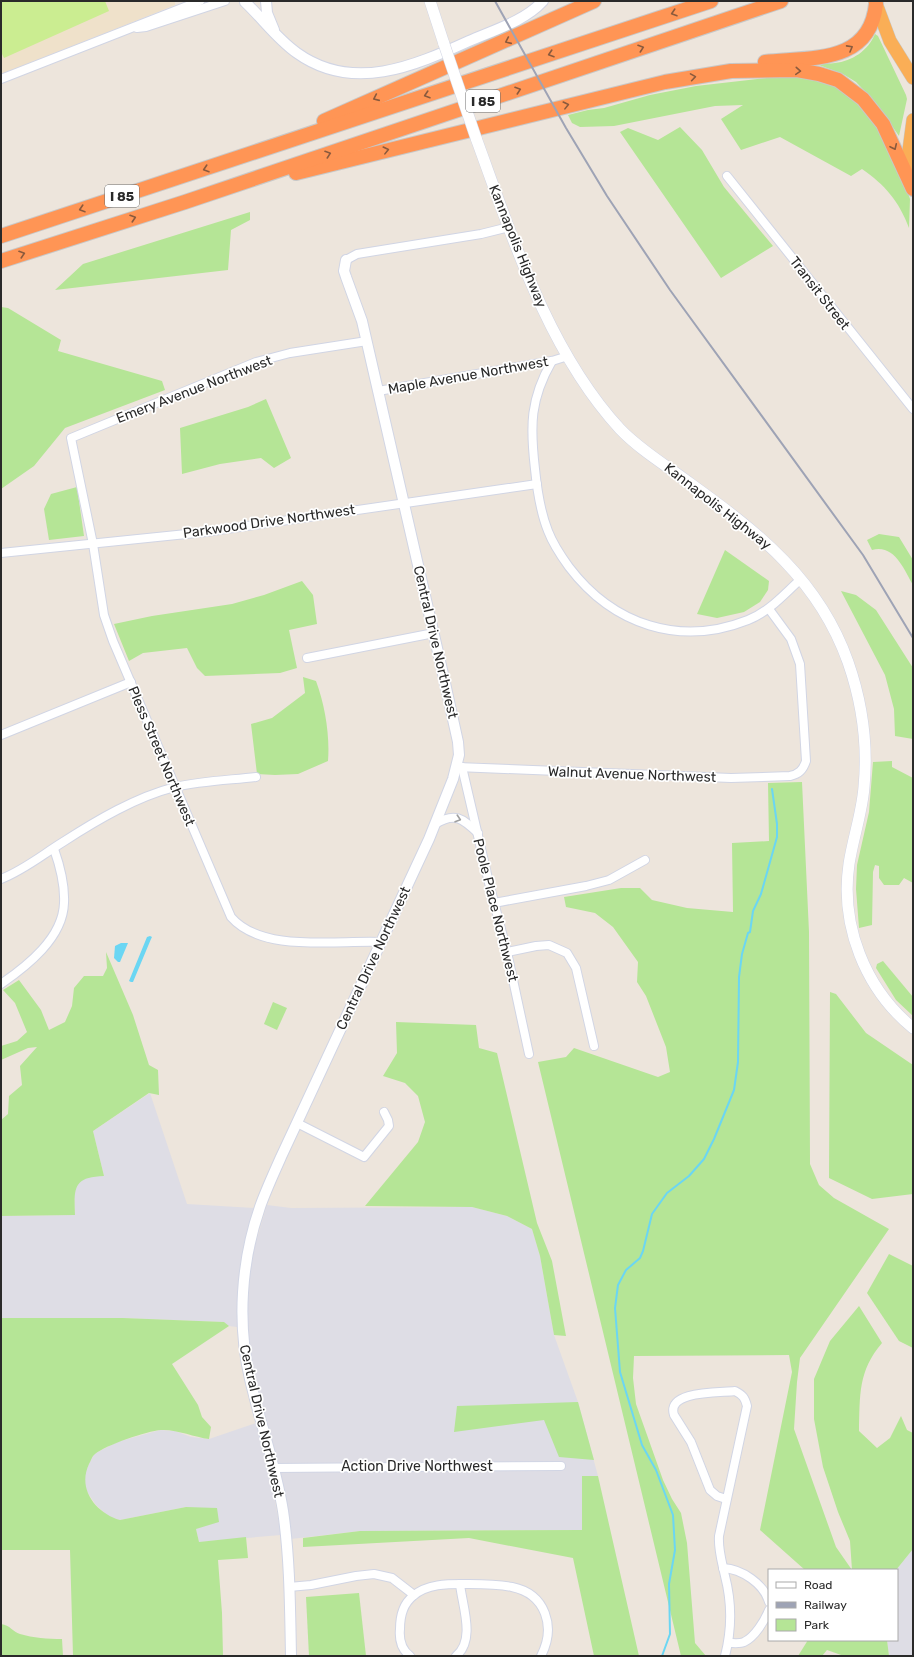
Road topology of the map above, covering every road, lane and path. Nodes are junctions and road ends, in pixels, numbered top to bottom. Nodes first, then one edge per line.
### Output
1 (200, 1) edge
2 (225, 1) edge
3 (244, 1) edge
4 (260, 1) edge
5 (266, 1) edge
6 (430, 1) edge
7 (544, 1) edge
8 (594, 1) edge
9 (711, 1) edge
10 (781, 1) edge
11 (876, 2) edge
12 (134, 28) junction
13 (274, 30) junction
14 (731, 71) junction
15 (913, 78) edge
16 (1, 79) edge
17 (913, 120) edge
18 (243, 157) junction
19 (727, 176) dead end
20 (913, 184) edge
21 (913, 189) edge
22 (185, 202) junction
23 (509, 227) junction
24 (1, 236) edge
25 (346, 260) joint
26 (1, 261) edge
27 (366, 341) junction
28 (559, 359) junction
29 (378, 391) junction
30 (913, 409) edge
31 (71, 438) joint
32 (537, 484) junction
33 (404, 502) junction
34 (93, 544) junction
35 (1, 553) edge
36 (801, 579) junction
37 (769, 609) junction
38 (434, 633) junction
39 (307, 658) dead end
40 (131, 682) junction
41 (1, 736) edge
42 (460, 767) junction
43 (256, 777) dead end
44 (175, 787) junction
45 (435, 824) junction
46 (478, 832) junction
47 (54, 849) junction
48 (645, 860) dead end
49 (1, 879) edge
50 (494, 903) junction
51 (380, 942) junction
52 (508, 952) junction
53 (1, 984) edge
54 (913, 1028) edge
55 (594, 1046) dead end
56 (529, 1054) dead end
57 (384, 1112) dead end
58 (297, 1122) junction
59 (561, 1466) dead end
60 (273, 1468) junction
61 (726, 1499) junction
62 (723, 1568) junction
63 (460, 1584) junction
64 (289, 1587) junction
65 (414, 1595) junction
66 (768, 1596) edge
67 (768, 1612) edge
68 (729, 1643) junction
69 (291, 1656) edge
70 (410, 1656) edge
71 (456, 1656) edge
72 (541, 1656) edge
73 (725, 1656) edge

1 - 12 street
2 - 12 street
3 - 4 street
3 - 13 street
5 - 13 street
6 - 23 main road, Kannapolis Highway, bridge
7 - 13 street
8 -> 18 highway
9 -> 18 highway, I 85
22 -> 10 highway, I 85
14 -> 11 highway
11 - 15 highway
12 - 16 street
14 -> 21 highway
22 -> 14 highway
17 - 20 highway
18 -> 24 highway, I 85
19 - 30 street, Transit Street
26 -> 22 highway, I 85
23 - 25 street
23 - 28 main road, Kannapolis Highway
25 - 27 street, Central Drive Northwest
27 - 29 street, Central Drive Northwest
27 - 31 street, Emery Avenue Northwest
28 - 29 street, Maple Avenue Northwest
28 - 32 street
28 - 36 main road, Kannapolis Highway
29 - 33 street, Central Drive Northwest
31 - 34 street, Pless Street Northwest
32 - 33 street, Parkwood Drive Northwest
32 - 37 street
33 - 34 street, Parkwood Drive Northwest
33 - 38 street, Central Drive Northwest
34 - 35 street, Parkwood Drive Northwest
34 - 40 street, Pless Street Northwest
36 - 37 street
36 - 54 main road, Kannapolis Highway
37 - 42 street, Walnut Avenue Northwest
38 - 39 street
38 - 42 street, Central Drive Northwest
40 - 41 street
40 - 44 street, Pless Street Northwest
42 - 45 street, Central Drive Northwest
42 - 46 street, Poole Place Northwest
43 - 44 street
44 - 47 street
44 - 51 street, Pless Street Northwest
45 -> 46 street
45 - 51 street, Central Drive Northwest
46 - 50 street, Poole Place Northwest
47 - 49 street
47 - 53 street
48 - 50 street
50 - 52 street, Poole Place Northwest
51 - 58 street, Central Drive Northwest
52 - 55 street
52 - 56 street, Poole Place Northwest
57 - 58 street
58 - 60 street, Central Drive Northwest
59 - 60 street, Action Drive Northwest
60 - 64 street, Central Drive Northwest
61 - 61 street
61 - 62 street
62 - 66 street
62 - 68 street
63 - 65 street
63 - 71 street
63 - 72 street
64 - 65 street
64 - 69 street, Central Drive Northwest
65 - 70 street
67 - 68 street
68 - 73 street

